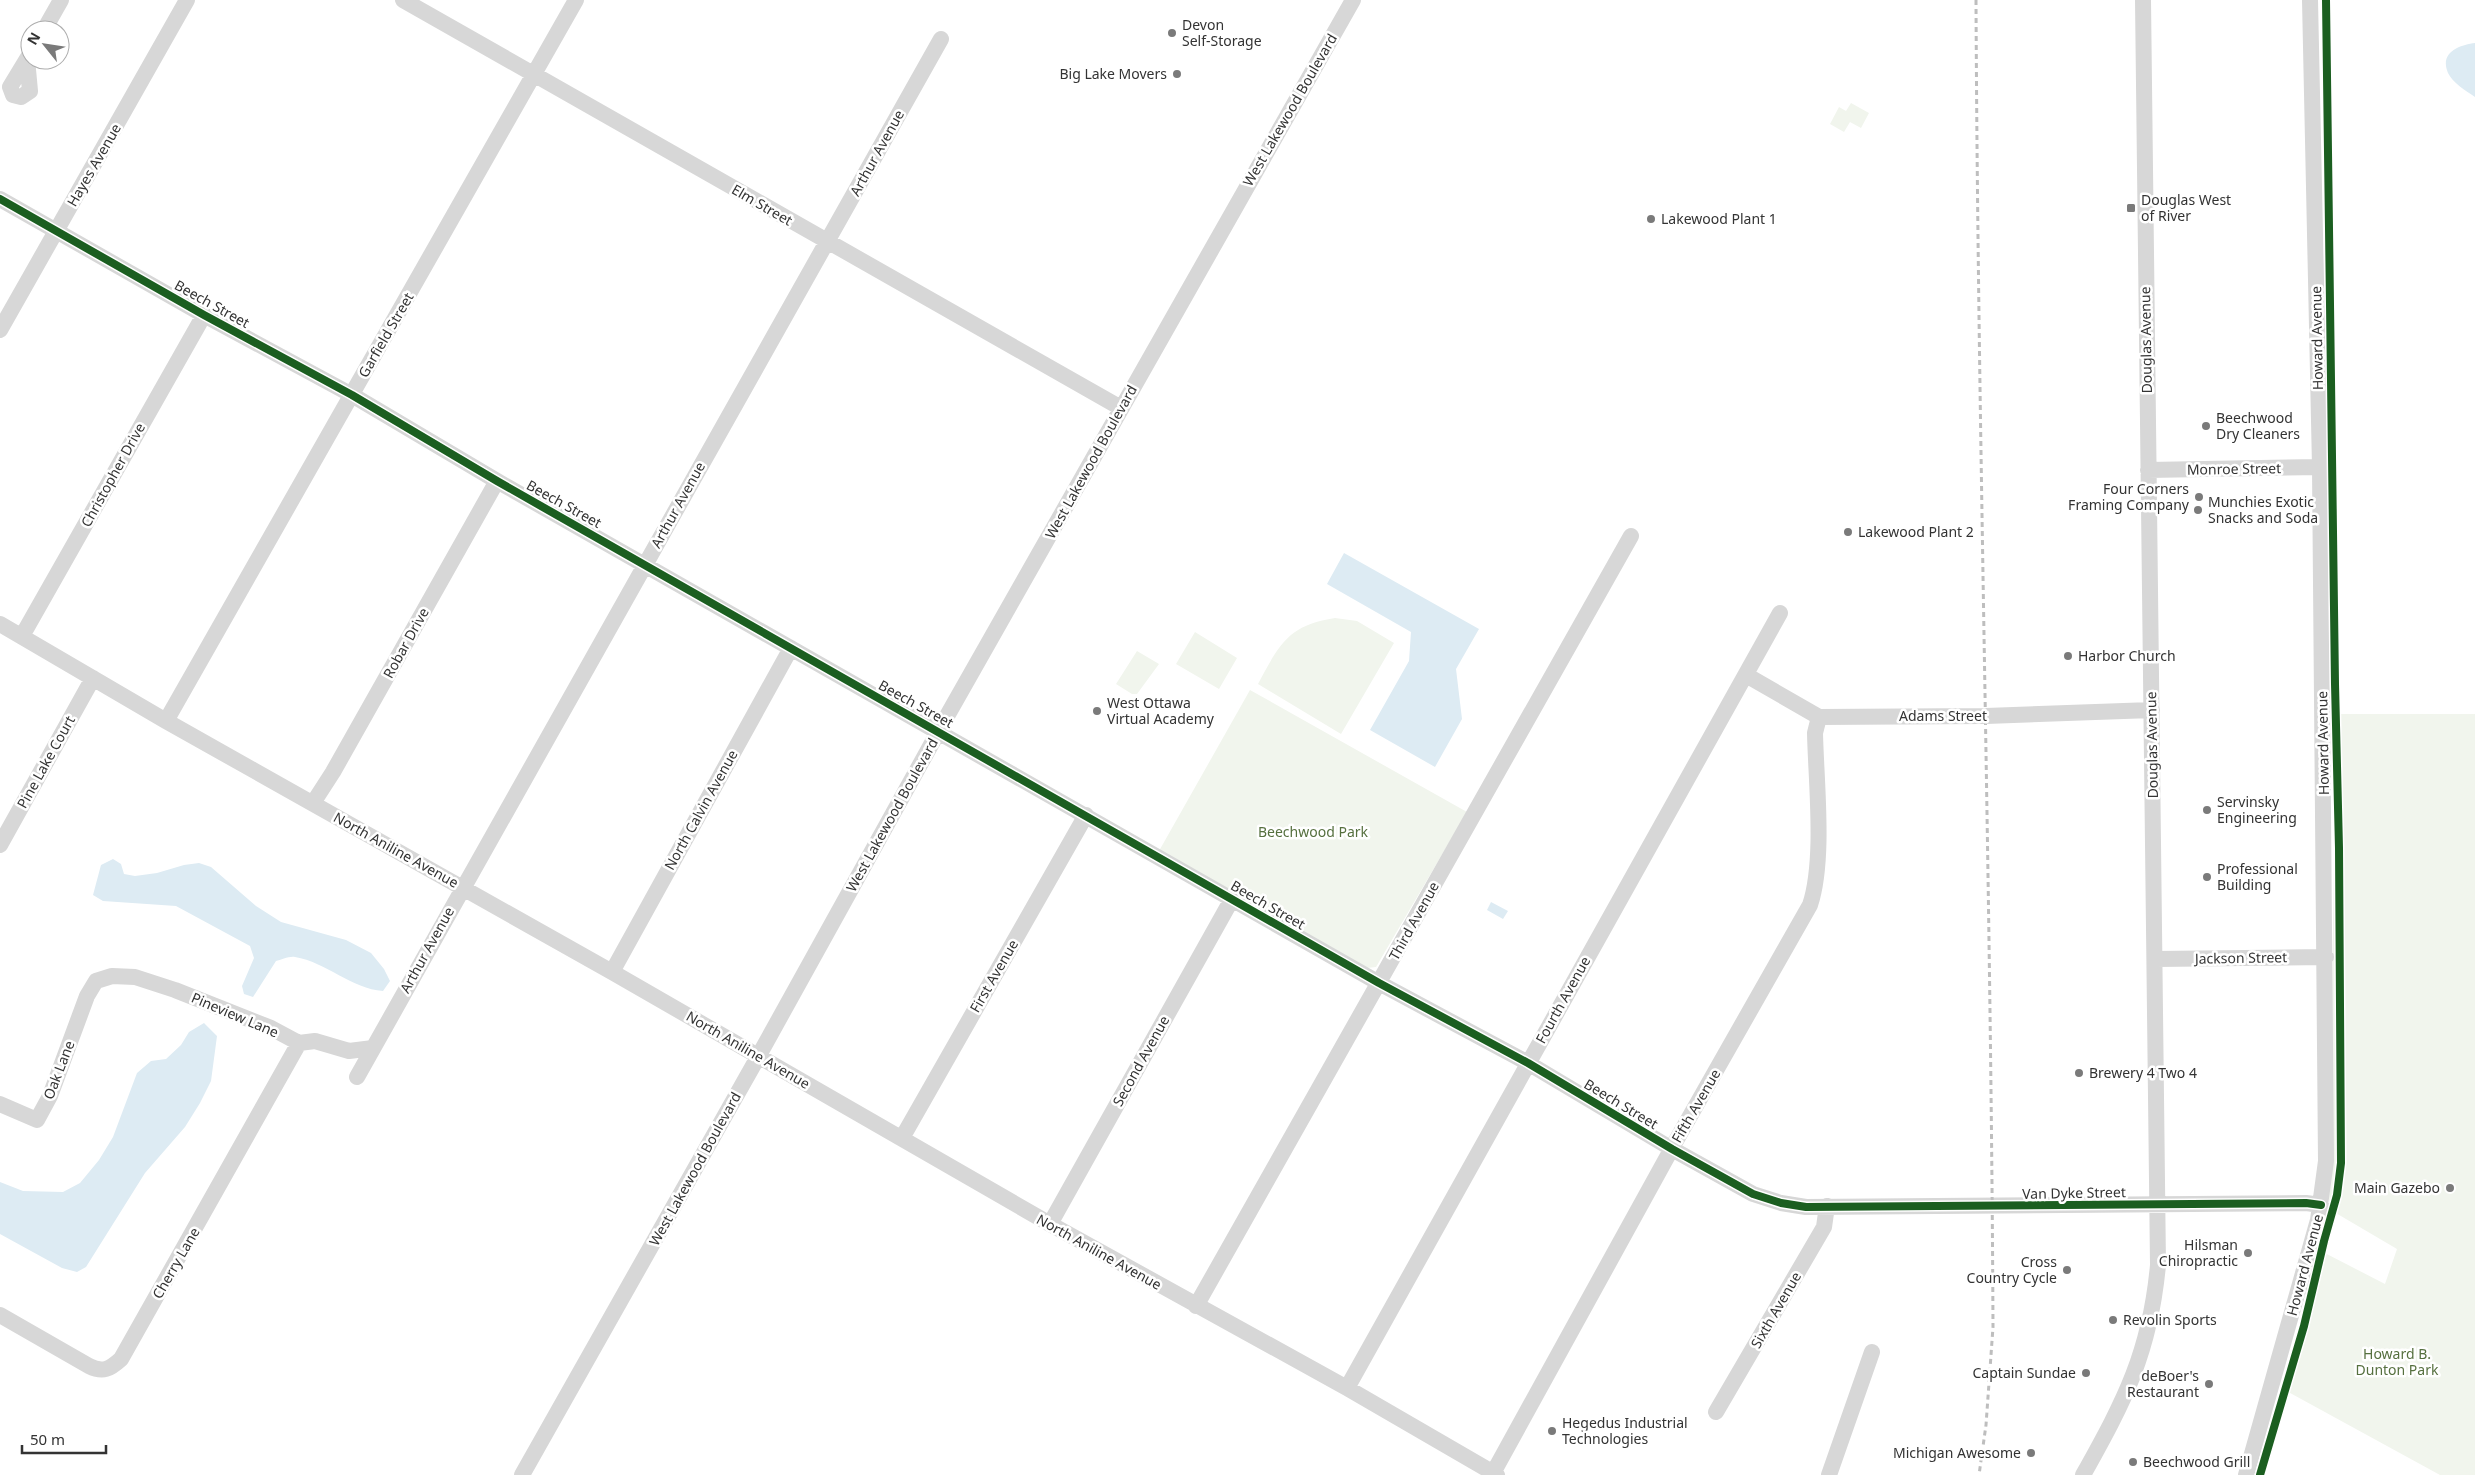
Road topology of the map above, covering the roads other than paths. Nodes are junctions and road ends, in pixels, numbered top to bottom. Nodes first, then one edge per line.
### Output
1 (61, 0) edge
2 (188, 0) edge
3 (403, 0) edge
4 (576, 0) edge
5 (1353, 0) edge
6 (2143, 0) edge
7 (2310, 0) edge
8 (50, 20) edge
9 (941, 39) dead end
10 (534, 75) junction
11 (0, 199) edge
12 (56, 231) junction
13 (826, 242) junction
14 (204, 315) junction
15 (0, 330) edge
16 (352, 395) junction
17 (1121, 408) junction
18 (2320, 467) junction
19 (2148, 470) junction
20 (497, 481) junction
21 (1631, 536) dead end
22 (645, 563) junction
23 (1780, 613) dead end
24 (0, 624) edge
25 (22, 636) junction
26 (791, 648) junction
27 (1746, 675) junction
28 (93, 678) junction
29 (2152, 710) junction
30 (1819, 717) junction
31 (166, 721) junction
32 (939, 731) junction
33 (313, 803) junction
34 (1086, 815) junction
35 (0, 845) edge
36 (462, 887) junction
37 (1232, 899) junction
38 (2326, 957) junction
39 (2156, 959) junction
40 (612, 972) junction
41 (96, 981) joint
42 (1379, 983) junction
43 (299, 1044) junction
44 (373, 1048) junction
45 (758, 1056) junction
46 (1528, 1063) junction
47 (357, 1077) dead end
48 (0, 1104) edge
49 (902, 1138) junction
50 (1672, 1149) junction
51 (2159, 1205) junction
52 (1828, 1206) junction
53 (2321, 1206) junction
54 (1050, 1224) junction
55 (1196, 1306) junction
56 (0, 1315) edge
57 (1872, 1352) dead end
58 (1347, 1388) junction
59 (1716, 1412) dead end
60 (1495, 1474) edge
61 (522, 1475) edge
62 (1829, 1475) edge
63 (2083, 1475) edge
64 (2246, 1475) edge

1 - 8 street
2 - 12 street, Hayes Avenue
3 - 10 street, Elm Street
4 - 10 street, Garfield Street
5 - 17 street, West Lakewood Boulevard
6 - 19 street, Douglas Avenue
7 - 18 street, Howard Avenue
9 - 13 street, Arthur Avenue
10 - 13 street, Elm Street
10 - 16 street, Garfield Street
11 - 12 street, Beech Street
12 - 14 street, Beech Street
12 - 15 street, Hayes Avenue
13 - 17 street, Elm Street
13 - 22 street, Arthur Avenue
14 - 16 street, Beech Street
14 - 25 street, Christopher Drive
16 - 20 street, Beech Street
16 - 31 street, Garfield Street
17 - 32 street, West Lakewood Boulevard
18 - 19 street, Monroe Street
18 - 38 street, Howard Avenue
19 - 29 street, Douglas Avenue
20 - 22 street, Beech Street
20 - 33 street, Robar Drive
21 - 42 street, Third Avenue
22 - 26 street, Beech Street
22 - 36 street, Arthur Avenue
23 - 27 street, Fourth Avenue
24 - 25 street, North Aniline Avenue
25 - 28 street, North Aniline Avenue
26 - 32 street, Beech Street
26 - 40 street, North Calvin Avenue
27 - 30 street
27 - 46 street, Fourth Avenue
28 - 31 street, North Aniline Avenue
28 - 35 street, Pine Lake Court
29 - 30 street, Adams Street
29 - 39 street, Douglas Avenue
30 - 50 street, Fifth Avenue
31 - 33 street, North Aniline Avenue
32 - 34 street, Beech Street
32 - 45 street, West Lakewood Boulevard
33 - 36 street, North Aniline Avenue
34 - 37 street, Beech Street
34 - 49 street, First Avenue
36 - 40 street, North Aniline Avenue
36 - 44 street, Arthur Avenue
37 - 42 street, Beech Street
37 - 54 street, Second Avenue
38 - 39 street, Jackson Street
38 - 53 street, Howard Avenue
39 - 51 street, Douglas Avenue
40 - 45 street, North Aniline Avenue
41 - 43 street, Pineview Lane
41 - 48 street, Oak Lane
42 - 46 street, Beech Street
42 - 55 street, Third Avenue
43 - 44 street
43 - 56 street, Cherry Lane
44 - 47 street, Arthur Avenue
45 - 49 street, North Aniline Avenue
45 - 61 street, West Lakewood Boulevard
46 - 50 street, Beech Street
46 - 58 street, Fourth Avenue
49 - 54 street, North Aniline Avenue
50 - 52 street, Beech Street
50 - 60 street, Fifth Avenue
51 - 52 street, Van Dyke Street
51 - 53 street, Van Dyke Street
51 - 63 street, Douglas Avenue
52 - 59 street, Sixth Avenue
53 - 64 street, Howard Avenue
54 - 55 street, North Aniline Avenue
55 - 58 street, North Aniline Avenue
57 - 62 street
58 - 60 street, North Aniline Avenue

